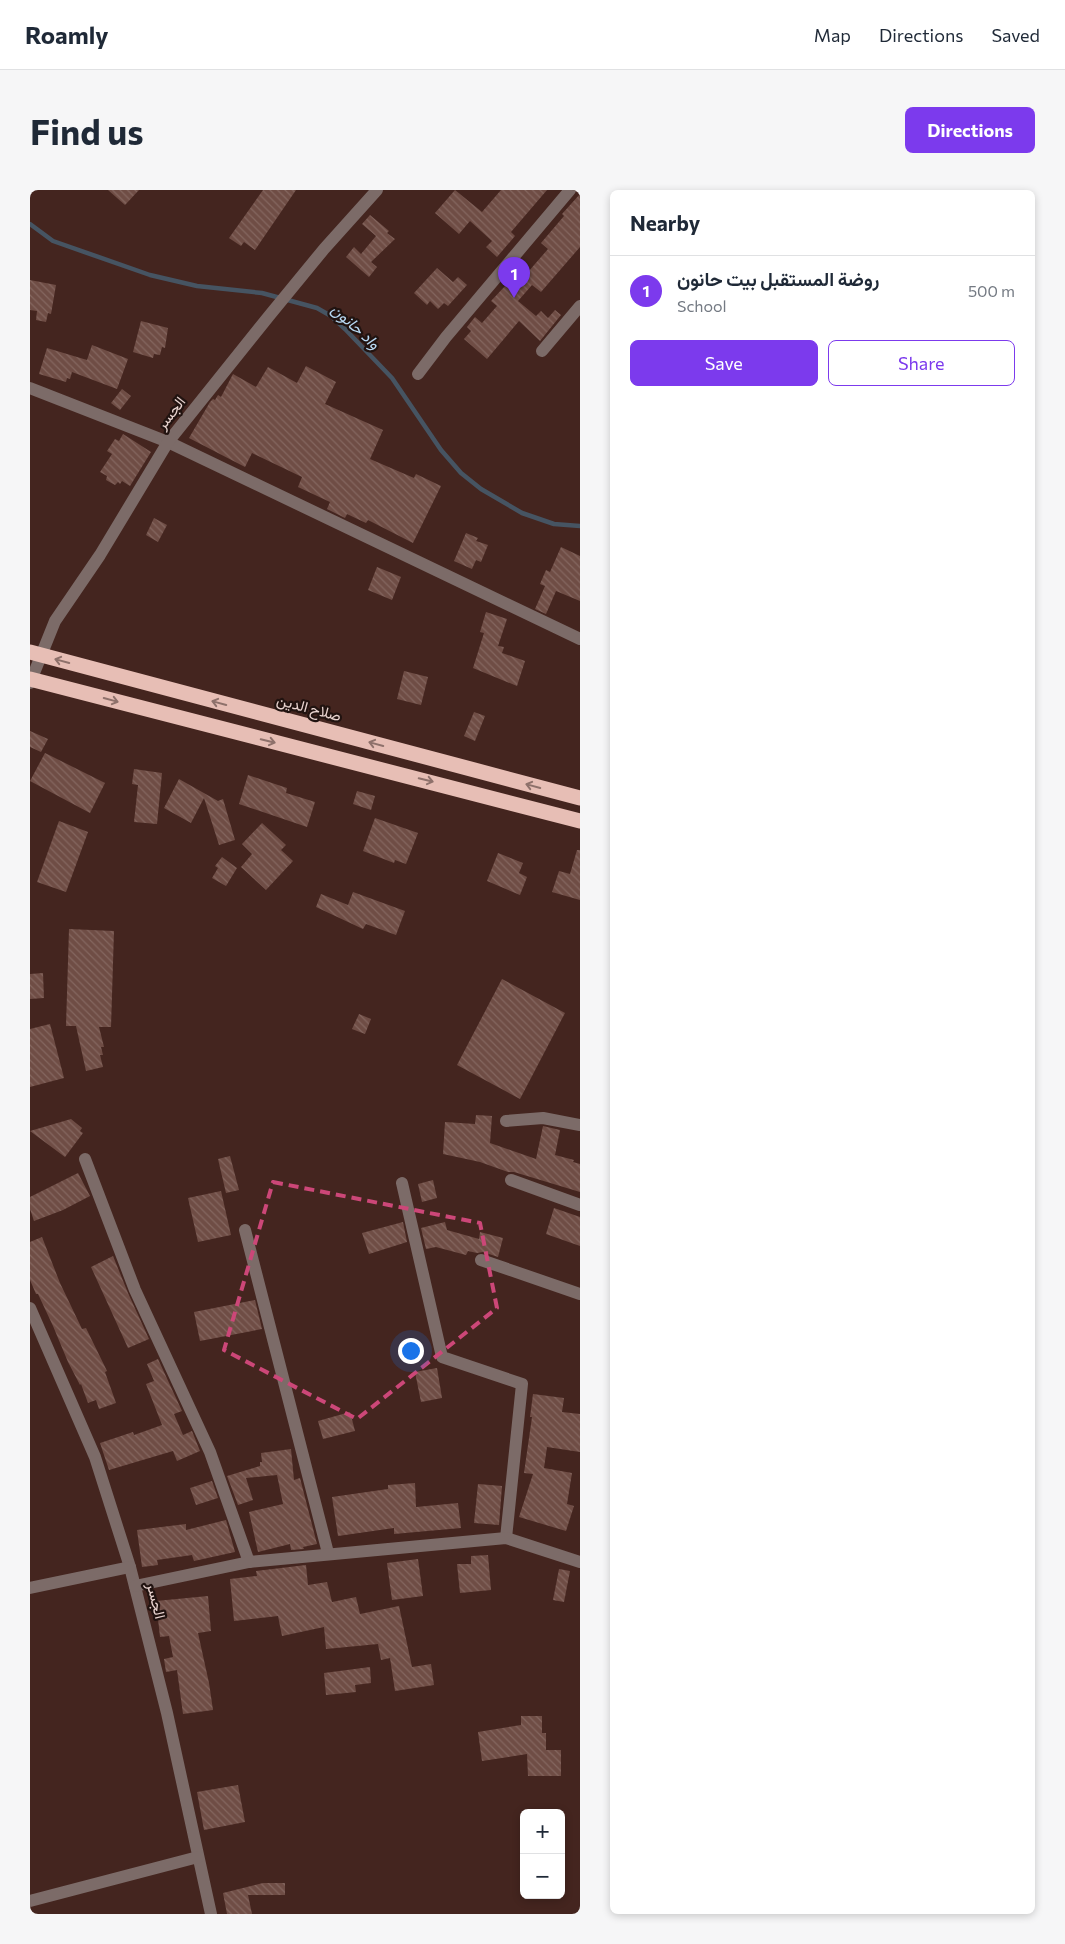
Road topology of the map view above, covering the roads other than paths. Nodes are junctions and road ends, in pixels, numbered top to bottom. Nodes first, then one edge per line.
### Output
1 (377, 190) edge
2 (570, 190) edge
3 (580, 306) edge
4 (542, 351) dead end
5 (418, 374) dead end
6 (30, 388) edge
7 (168, 442) junction
8 (580, 639) edge
9 (36, 653) edge
10 (30, 680) edge
11 (580, 798) edge
12 (580, 821) edge
13 (506, 1121) dead end
14 (580, 1125) edge
15 (85, 1159) dead end
16 (512, 1180) dead end
17 (402, 1183) dead end
18 (580, 1205) edge
19 (245, 1230) dead end
20 (481, 1260) dead end
21 (580, 1294) edge
22 (30, 1308) edge
23 (506, 1538) junction
24 (328, 1553) junction
25 (249, 1562) junction
26 (580, 1562) edge
27 (130, 1567) junction
28 (135, 1586) junction
29 (30, 1588) edge
30 (198, 1856) junction
31 (30, 1901) edge
32 (212, 1914) edge

1 - 7 street, الجسر
2 - 5 street
3 - 4 street
6 - 7 street
7 - 8 street
7 - 9 street, الجسر
9 - 10 street, الجسر
11 -> 9 highway, صلاح الدين
10 -> 12 highway
13 - 14 street
15 - 25 street
16 - 18 street
17 - 23 street
19 - 24 street
20 - 21 street
22 - 27 street, الجسر
23 - 24 street
23 - 26 street
24 - 25 street
25 - 28 street
27 - 28 street, الجسر
27 - 29 street
28 - 30 street, الجسر
30 - 31 street
30 - 32 street, الجسر

